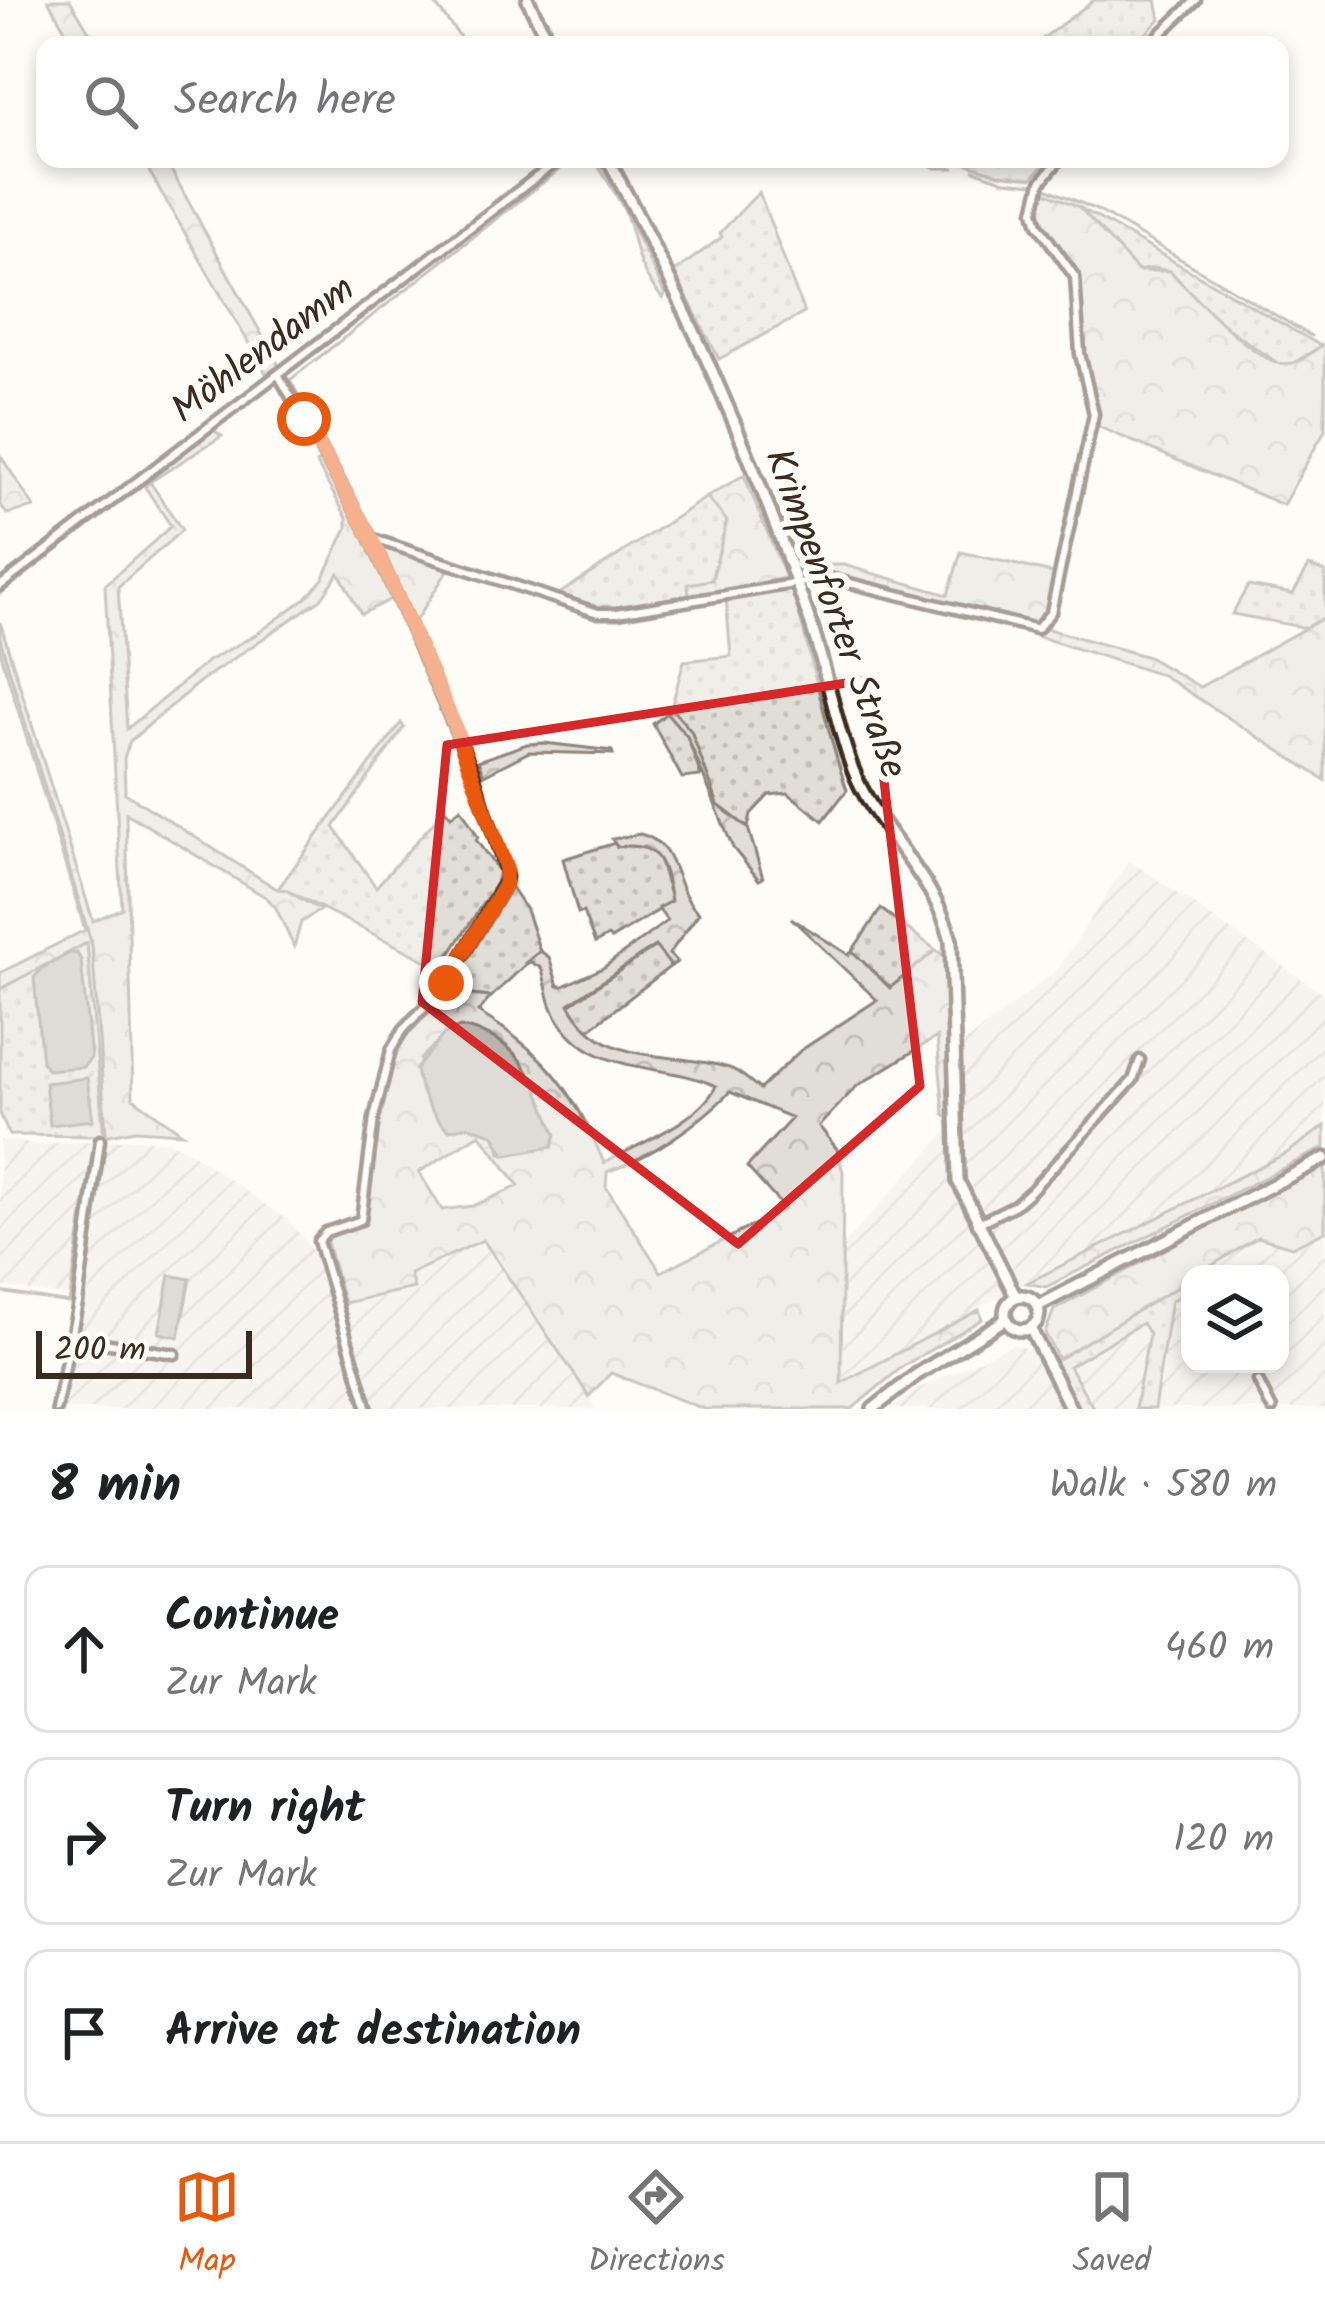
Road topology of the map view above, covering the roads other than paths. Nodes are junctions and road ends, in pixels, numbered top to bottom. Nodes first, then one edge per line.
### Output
1 (528, 0) edge
2 (1196, 0) edge
3 (546, 36) edge
4 (1158, 36) edge
5 (548, 168) edge
6 (612, 168) edge
7 (1053, 168) edge
8 (279, 376) junction
9 (371, 538) junction
10 (796, 582) junction
11 (0, 586) edge
12 (1140, 1060) dead end
13 (100, 1140) dead end
14 (1325, 1159) edge
15 (976, 1224) junction
16 (1016, 1297) junction
17 (1039, 1306) junction
18 (1006, 1319) junction
19 (1030, 1328) junction
20 (71, 1338) junction
21 (175, 1354) dead end
22 (1258, 1381) dead end
23 (56, 1409) edge
24 (368, 1409) edge
25 (873, 1409) edge
26 (1071, 1409) edge
27 (1272, 1409) edge

1 - 3 street
2 - 4 street
5 - 8 street, Möhlendamm
6 - 10 street, Krimpenforter Straße
7 - 10 street
8 - 9 street
8 - 11 street, Möhlendamm
9 - 10 street
9 - 24 street
10 - 15 street, Krimpenforter Straße
12 - 15 street
13 - 20 street
14 - 17 street
15 - 16 street, Krimpenforter Straße
16 - 17 street
16 - 18 street
17 - 19 street
18 - 19 street
18 - 25 street
19 - 26 street
20 - 21 street
20 - 23 street
22 - 27 street

